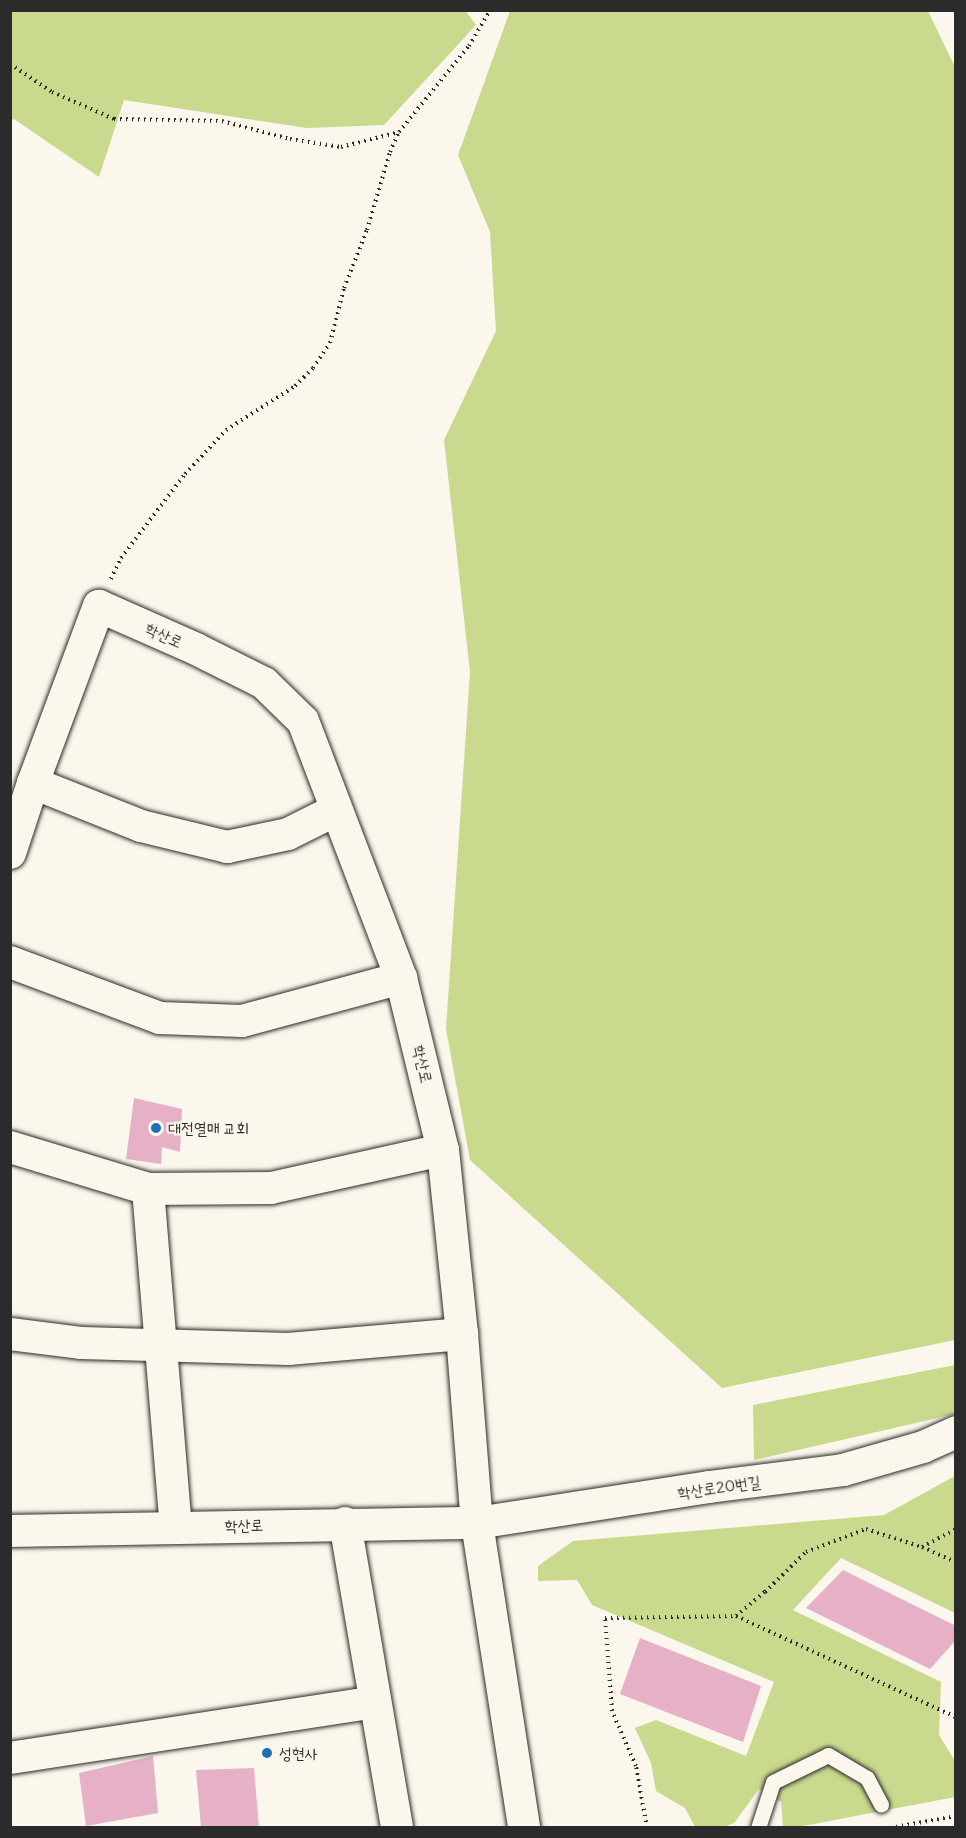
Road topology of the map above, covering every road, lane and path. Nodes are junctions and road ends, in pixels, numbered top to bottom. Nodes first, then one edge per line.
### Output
1 (490, 10) edge
2 (10, 64) edge
3 (399, 132) junction
4 (99, 606) junction
5 (33, 783) junction
6 (336, 810) junction
7 (10, 853) edge
8 (10, 962) edge
9 (401, 978) junction
10 (10, 1147) edge
11 (443, 1150) junction
12 (148, 1189) junction
13 (10, 1334) edge
14 (462, 1334) junction
15 (161, 1347) junction
16 (956, 1432) edge
17 (345, 1523) junction
18 (477, 1523) junction
19 (176, 1527) junction
20 (956, 1529) edge
21 (10, 1531) edge
22 (922, 1546) junction
23 (956, 1562) edge
24 (736, 1616) junction
25 (375, 1702) junction
26 (956, 1717) edge
27 (10, 1758) edge
28 (881, 1804) dead end
29 (956, 1816) edge
30 (397, 1827) edge
31 (524, 1827) edge
32 (647, 1827) edge
33 (758, 1827) edge
34 (890, 1827) edge

1 - 3 path
2 - 3 path
3 - 4 path
4 - 5 street
4 - 6 street, 학산로
5 - 6 street
5 - 7 street
6 - 9 street, 학산로
8 - 9 street
9 - 11 street, 학산로
10 - 12 street
11 - 12 street
11 - 14 street, 학산로
12 - 15 street
13 - 15 street
14 - 15 street
14 - 18 street, 학산로
15 - 19 street
16 - 18 street, 학산로20번길
17 - 18 street, 학산로
17 - 19 street, 학산로
17 - 25 street
18 - 31 street, 학산로
19 - 21 street, 학산로
20 - 22 path
22 - 23 path
22 - 24 path
24 - 26 path
24 - 32 path
25 - 27 street
25 - 30 street
28 - 33 lane
29 - 34 path

